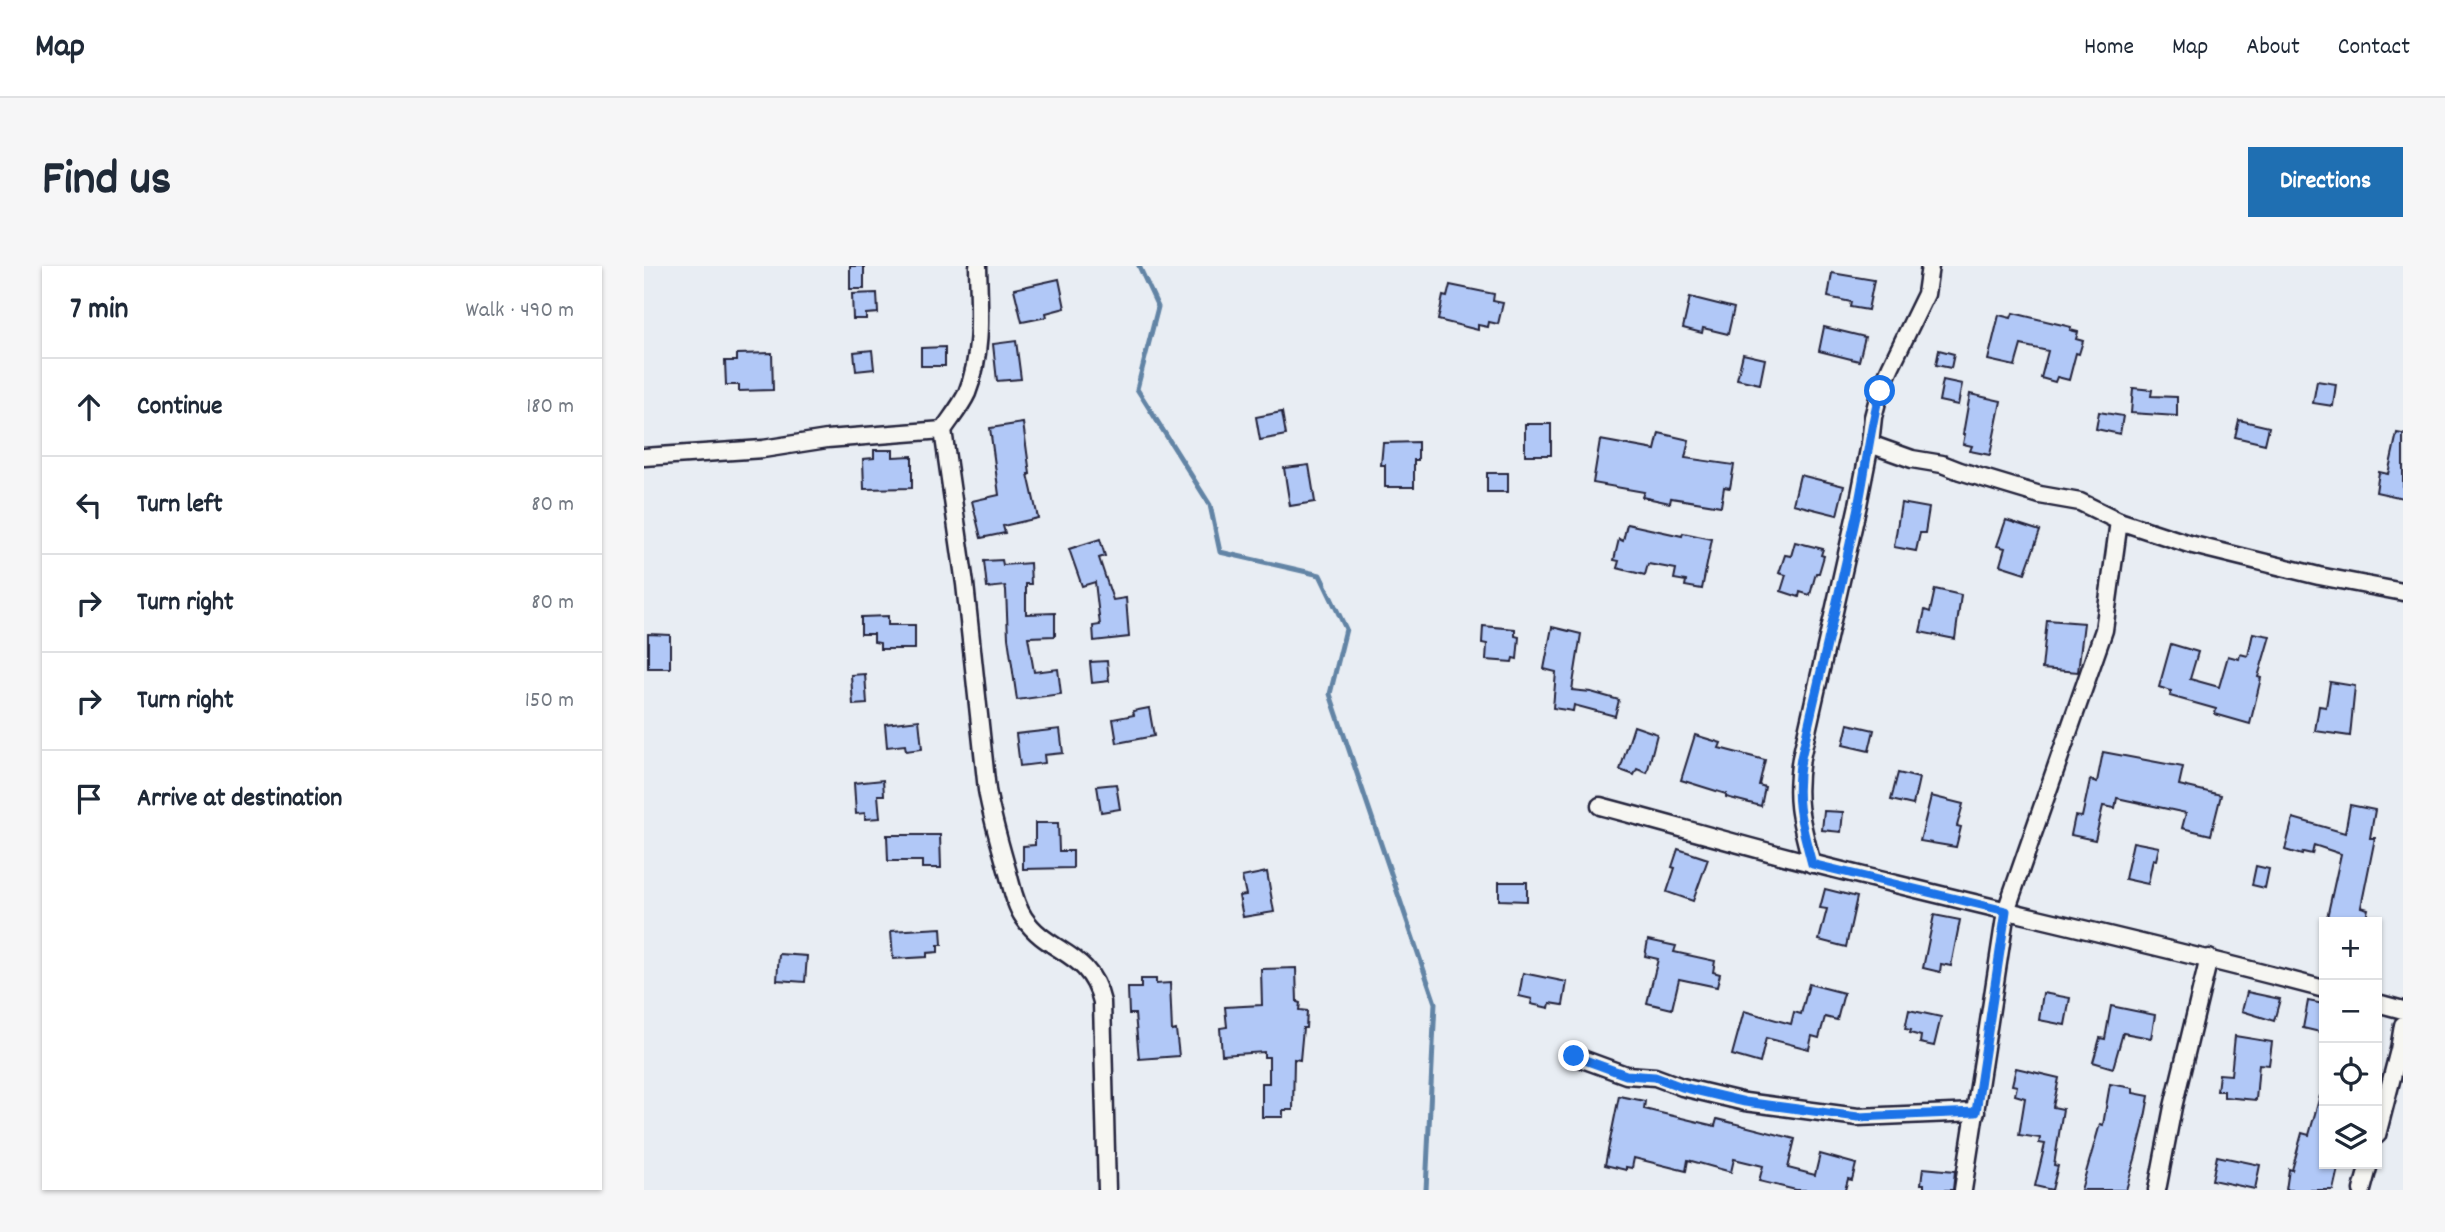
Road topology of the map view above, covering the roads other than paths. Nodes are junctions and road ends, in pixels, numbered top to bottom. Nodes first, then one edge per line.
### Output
1 (978, 266) edge
2 (1930, 266) edge
3 (943, 430) junction
4 (1870, 444) junction
5 (644, 457) edge
6 (2119, 521) junction
7 (2403, 592) edge
8 (1600, 806) dead end
9 (1812, 864) junction
10 (2006, 911) junction
11 (2209, 958) junction
12 (2319, 988) edge
13 (2382, 1004) edge
14 (2403, 1010) edge
15 (2402, 1032) edge
16 (1574, 1056) dead end
17 (1976, 1112) junction
18 (2382, 1114) edge
19 (2368, 1169) edge
20 (1107, 1190) edge
21 (1964, 1190) edge
22 (2157, 1190) edge
23 (2362, 1190) edge

1 - 3 street
2 - 4 street
3 - 5 street
3 - 20 street
4 - 6 street
4 - 9 street
6 - 7 street
6 - 10 street
8 - 9 street
9 - 10 street
10 - 11 street
10 - 17 street
11 - 12 street
11 - 22 street
13 - 14 street
15 - 18 street
16 - 17 street
17 - 21 street
19 - 23 street

